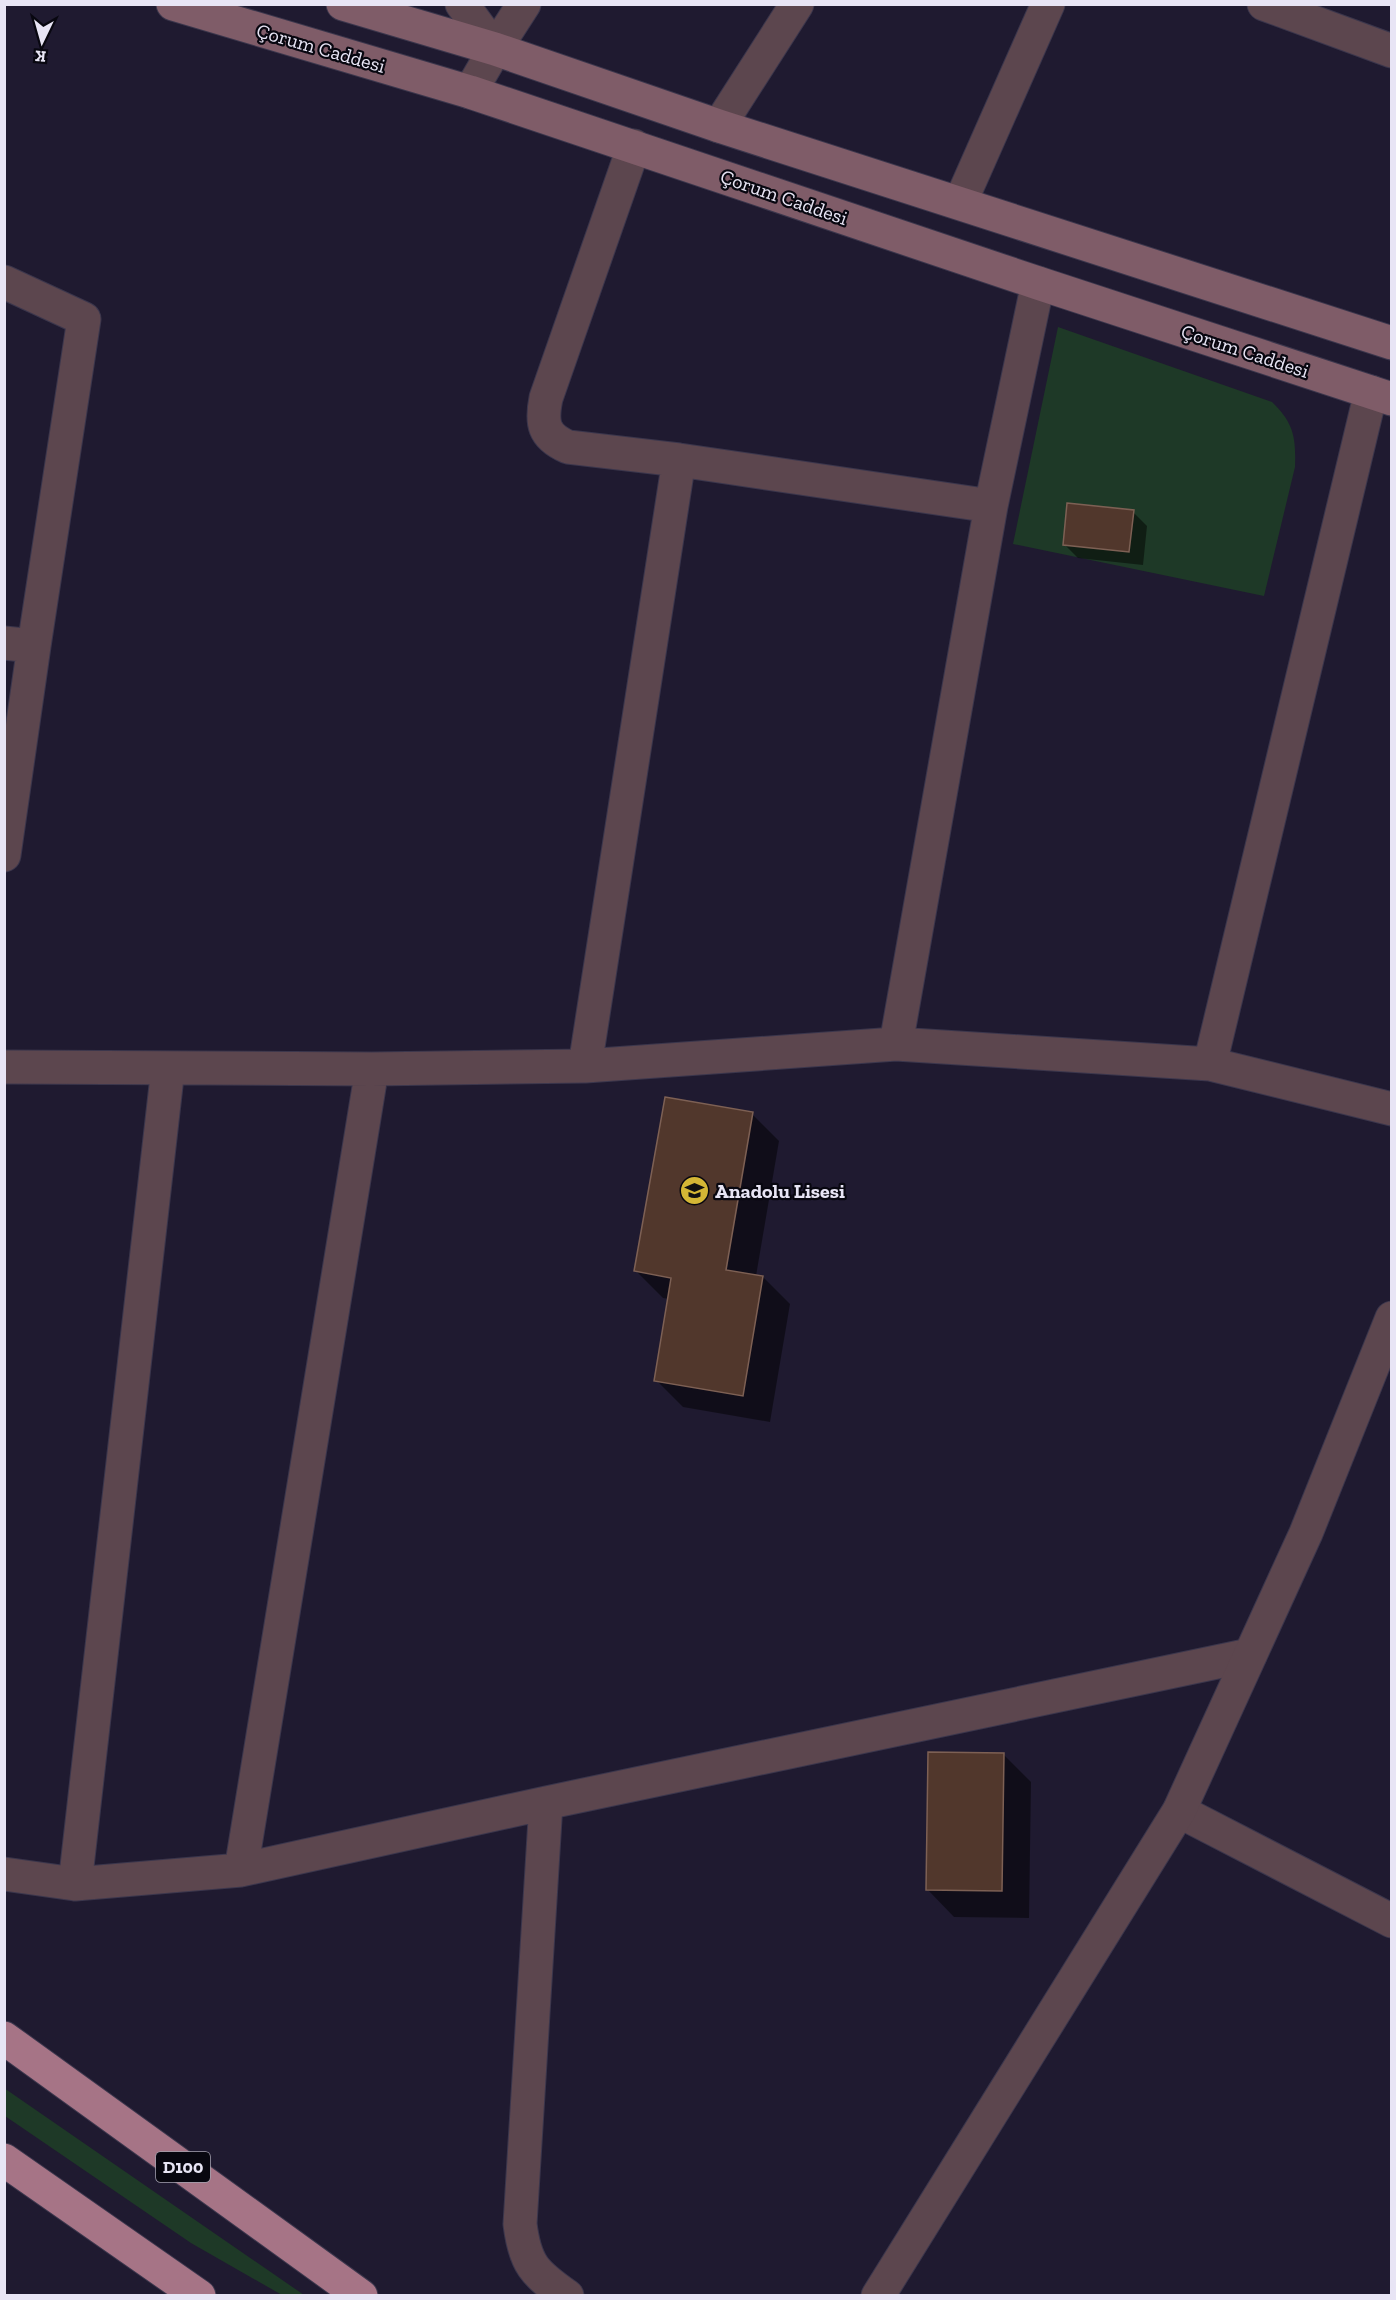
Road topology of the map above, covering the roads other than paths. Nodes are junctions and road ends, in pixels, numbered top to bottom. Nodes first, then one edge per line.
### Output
1 (173, 4) edge
2 (344, 4) edge
3 (462, 4) edge
4 (524, 4) edge
5 (797, 4) edge
6 (1048, 4) edge
7 (1264, 4) edge
8 (495, 49) junction
9 (1392, 51) edge
10 (470, 92) junction
11 (719, 126) junction
12 (634, 146) junction
13 (960, 203) junction
14 (4, 282) edge
15 (1038, 283) junction
16 (1392, 343) edge
17 (1381, 395) edge
18 (680, 460) junction
19 (991, 506) junction
20 (19, 644) edge
21 (4, 855) edge
22 (896, 1044) junction
23 (1210, 1064) junction
24 (585, 1066) junction
25 (4, 1067) edge
26 (168, 1068) junction
27 (372, 1069) junction
28 (1392, 1109) edge
29 (1392, 1318) edge
30 (1250, 1655) junction
31 (546, 1803) junction
32 (1179, 1811) junction
33 (241, 1870) junction
34 (4, 1875) edge
35 (75, 1884) junction
36 (1392, 1921) edge
37 (4, 2038) edge
38 (4, 2160) edge
39 (199, 2295) edge
40 (361, 2295) edge
41 (567, 2295) edge
42 (878, 2295) edge

1 - 10 main road, Çorum Caddesi
2 - 8 main road
3 - 8 street
4 - 8 street
5 - 11 street
6 - 13 street
7 - 9 street
8 - 10 street
8 - 11 main road
10 - 12 main road, Çorum Caddesi
11 - 13 main road
12 - 15 main road, Çorum Caddesi
12 - 18 street
13 - 16 main road
14 - 20 street
15 - 17 main road, Çorum Caddesi
15 - 19 street
17 - 23 street
18 - 19 street
18 - 24 street
19 - 22 street
20 - 21 street
22 - 23 street
22 - 24 street
23 - 28 street
24 - 27 street
25 - 26 street
26 - 27 street
26 - 35 street
27 - 33 street
29 - 30 street
30 - 31 street
30 - 32 street
31 - 33 street
31 - 41 street
32 - 36 street
32 - 42 street
33 - 35 street
34 - 35 street
37 - 40 highway, D100
38 - 39 highway

